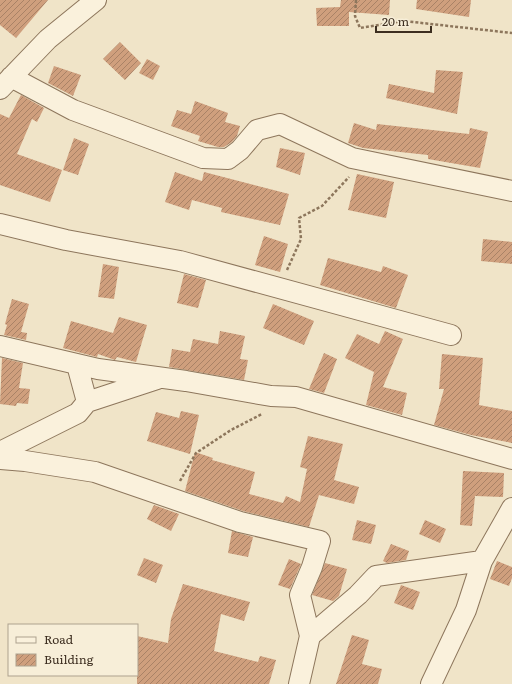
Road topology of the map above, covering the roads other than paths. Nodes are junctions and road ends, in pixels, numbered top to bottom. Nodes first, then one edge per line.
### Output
1 (96, 0) edge
2 (6, 83) edge
3 (512, 191) edge
4 (0, 224) edge
5 (451, 335) dead end
6 (0, 346) edge
7 (77, 365) junction
8 (162, 378) junction
9 (87, 402) junction
10 (0, 452) edge
11 (0, 459) edge
12 (512, 459) edge
13 (512, 508) edge
14 (482, 561) junction
15 (310, 636) junction
16 (299, 684) edge
17 (431, 684) edge

1 - 2 street
2 - 3 street
4 - 5 street
6 - 7 street
7 - 8 street
7 - 9 street
8 - 9 street
8 - 12 street
9 - 10 street
11 - 15 street
13 - 14 street
14 - 15 street
14 - 17 street
15 - 16 street

